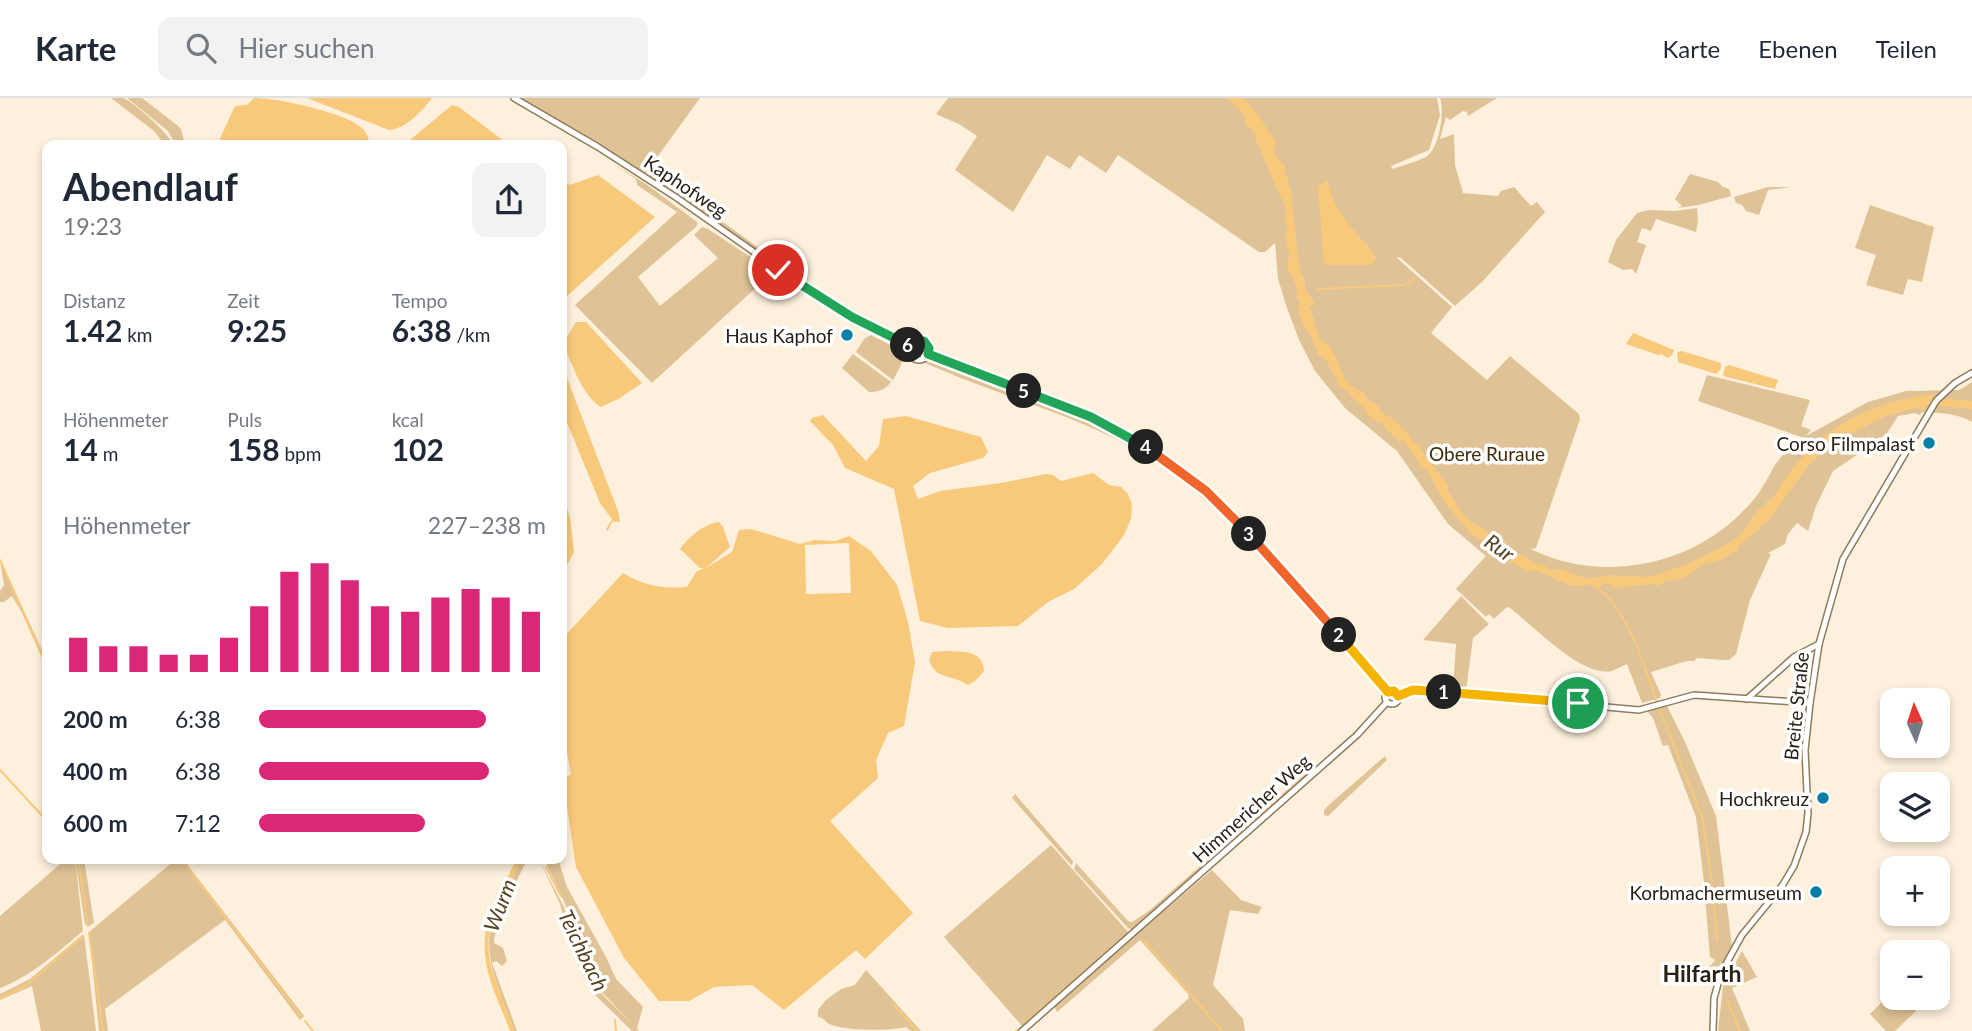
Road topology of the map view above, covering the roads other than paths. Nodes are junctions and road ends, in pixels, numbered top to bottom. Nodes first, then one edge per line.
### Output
1 (514, 98) edge
2 (910, 346) junction
3 (928, 354) junction
4 (1972, 373) edge
5 (1819, 644) junction
6 (1388, 692) junction
7 (1398, 696) junction
8 (1746, 699) junction
9 (1387, 702) junction
10 (1810, 703) junction
11 (1022, 1031) edge
12 (1713, 1031) edge

1 - 2 main road, Kaphofweg
2 - 3 main road, Kaphofweg
2 - 3 main road, Kaphofweg
3 - 6 main road, Kaphofweg
4 - 5 main road, Breite Straße
5 - 8 main road
5 - 10 main road, Breite Straße
6 - 7 main road
6 - 9 main road
7 - 8 main road
7 - 9 main road
8 - 10 main road
9 - 11 main road, Himmericher Weg
10 - 12 main road, Breite Straße

